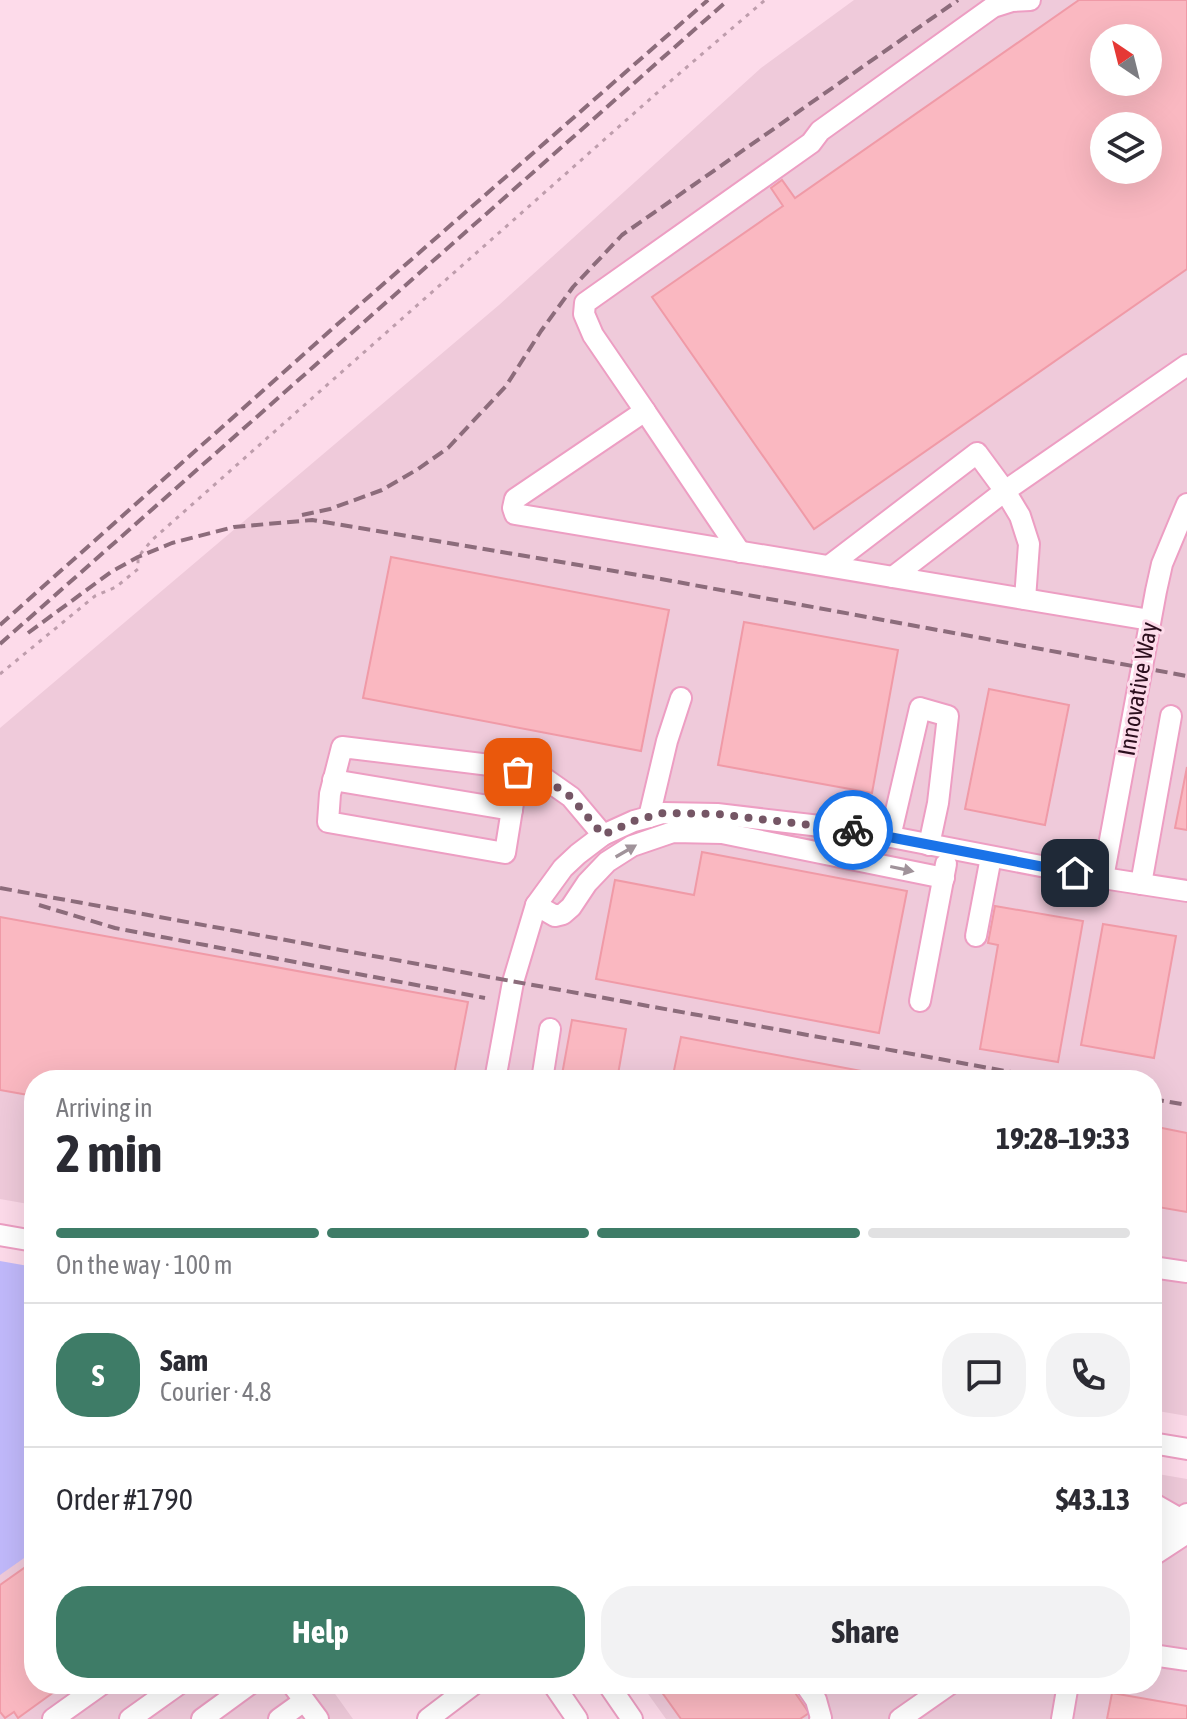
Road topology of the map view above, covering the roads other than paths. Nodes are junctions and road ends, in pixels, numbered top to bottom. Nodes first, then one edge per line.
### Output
1 (1030, 0) edge
2 (1187, 365) edge
3 (645, 411) junction
4 (1005, 491) junction
5 (1187, 504) edge
6 (740, 552) junction
7 (829, 566) junction
8 (893, 577) junction
9 (1025, 599) junction
10 (1150, 620) junction
11 (681, 698) dead end
12 (1171, 716) dead end
13 (518, 772) junction
14 (333, 780) junction
15 (512, 810) junction
16 (649, 817) junction
17 (672, 823) junction
18 (868, 833) junction
19 (603, 835) junction
20 (890, 837) junction
21 (939, 847) junction
22 (991, 857) junction
23 (861, 860) junction
24 (566, 864) junction
25 (944, 878) junction
26 (1103, 878) junction
27 (587, 883) junction
28 (1141, 884) junction
29 (1187, 891) edge
30 (536, 905) junction
31 (976, 936) dead end
32 (920, 1001) dead end
33 (550, 1029) dead end
34 (497, 1070) edge
35 (544, 1070) edge
36 (0, 1235) edge
37 (24, 1239) edge
38 (1162, 1268) edge
39 (1187, 1272) edge
40 (1162, 1445) edge
41 (1187, 1449) edge
42 (1162, 1509) edge
43 (1185, 1522) edge
44 (1162, 1534) edge
45 (1162, 1546) edge
46 (1162, 1656) edge
47 (1187, 1660) edge
48 (88, 1694) edge
49 (165, 1694) edge
50 (236, 1694) edge
51 (297, 1694) edge
52 (299, 1694) edge
53 (461, 1694) edge
54 (560, 1694) edge
55 (615, 1694) edge
56 (812, 1694) edge
57 (936, 1694) edge
58 (1066, 1694) edge
59 (53, 1719) edge
60 (130, 1719) edge
61 (202, 1719) edge
62 (279, 1719) edge
63 (318, 1719) edge
64 (428, 1719) edge
65 (577, 1719) edge
66 (632, 1719) edge
67 (820, 1719) edge
68 (900, 1719) edge
69 (1062, 1719) edge

1 - 3 street
2 - 4 street
3 - 6 street
3 - 6 street
4 - 7 street
4 - 8 street
4 - 9 street
5 - 10 street, Innovative Way
6 - 7 street
7 - 8 street
8 - 9 street
9 - 10 street
10 - 26 street, Innovative Way
11 - 16 street
12 - 28 street
13 - 14 street
13 - 15 street
13 - 19 street
14 - 15 street
14 - 15 street
16 - 17 street
16 - 19 street
17 - 18 street
17 - 23 street
27 -> 17 street
18 - 20 street
18 - 23 street
19 - 24 street
20 - 21 street
20 - 21 street
21 - 22 street
21 - 25 street
22 - 26 street
22 - 31 street
23 -> 25 street
24 - 27 street
24 - 30 street
25 - 32 street
26 - 28 street
27 - 30 street
28 - 29 street
30 - 34 street
33 - 35 street
36 - 37 street
38 - 39 street
40 - 41 street
42 - 43 street
43 - 44 street
43 - 45 street
46 - 47 street
48 - 59 street
49 - 60 street
50 - 61 street
51 - 62 street
52 - 63 street
53 - 64 street
54 - 65 street
55 - 66 street
56 - 67 street
57 - 68 street
58 - 69 street

